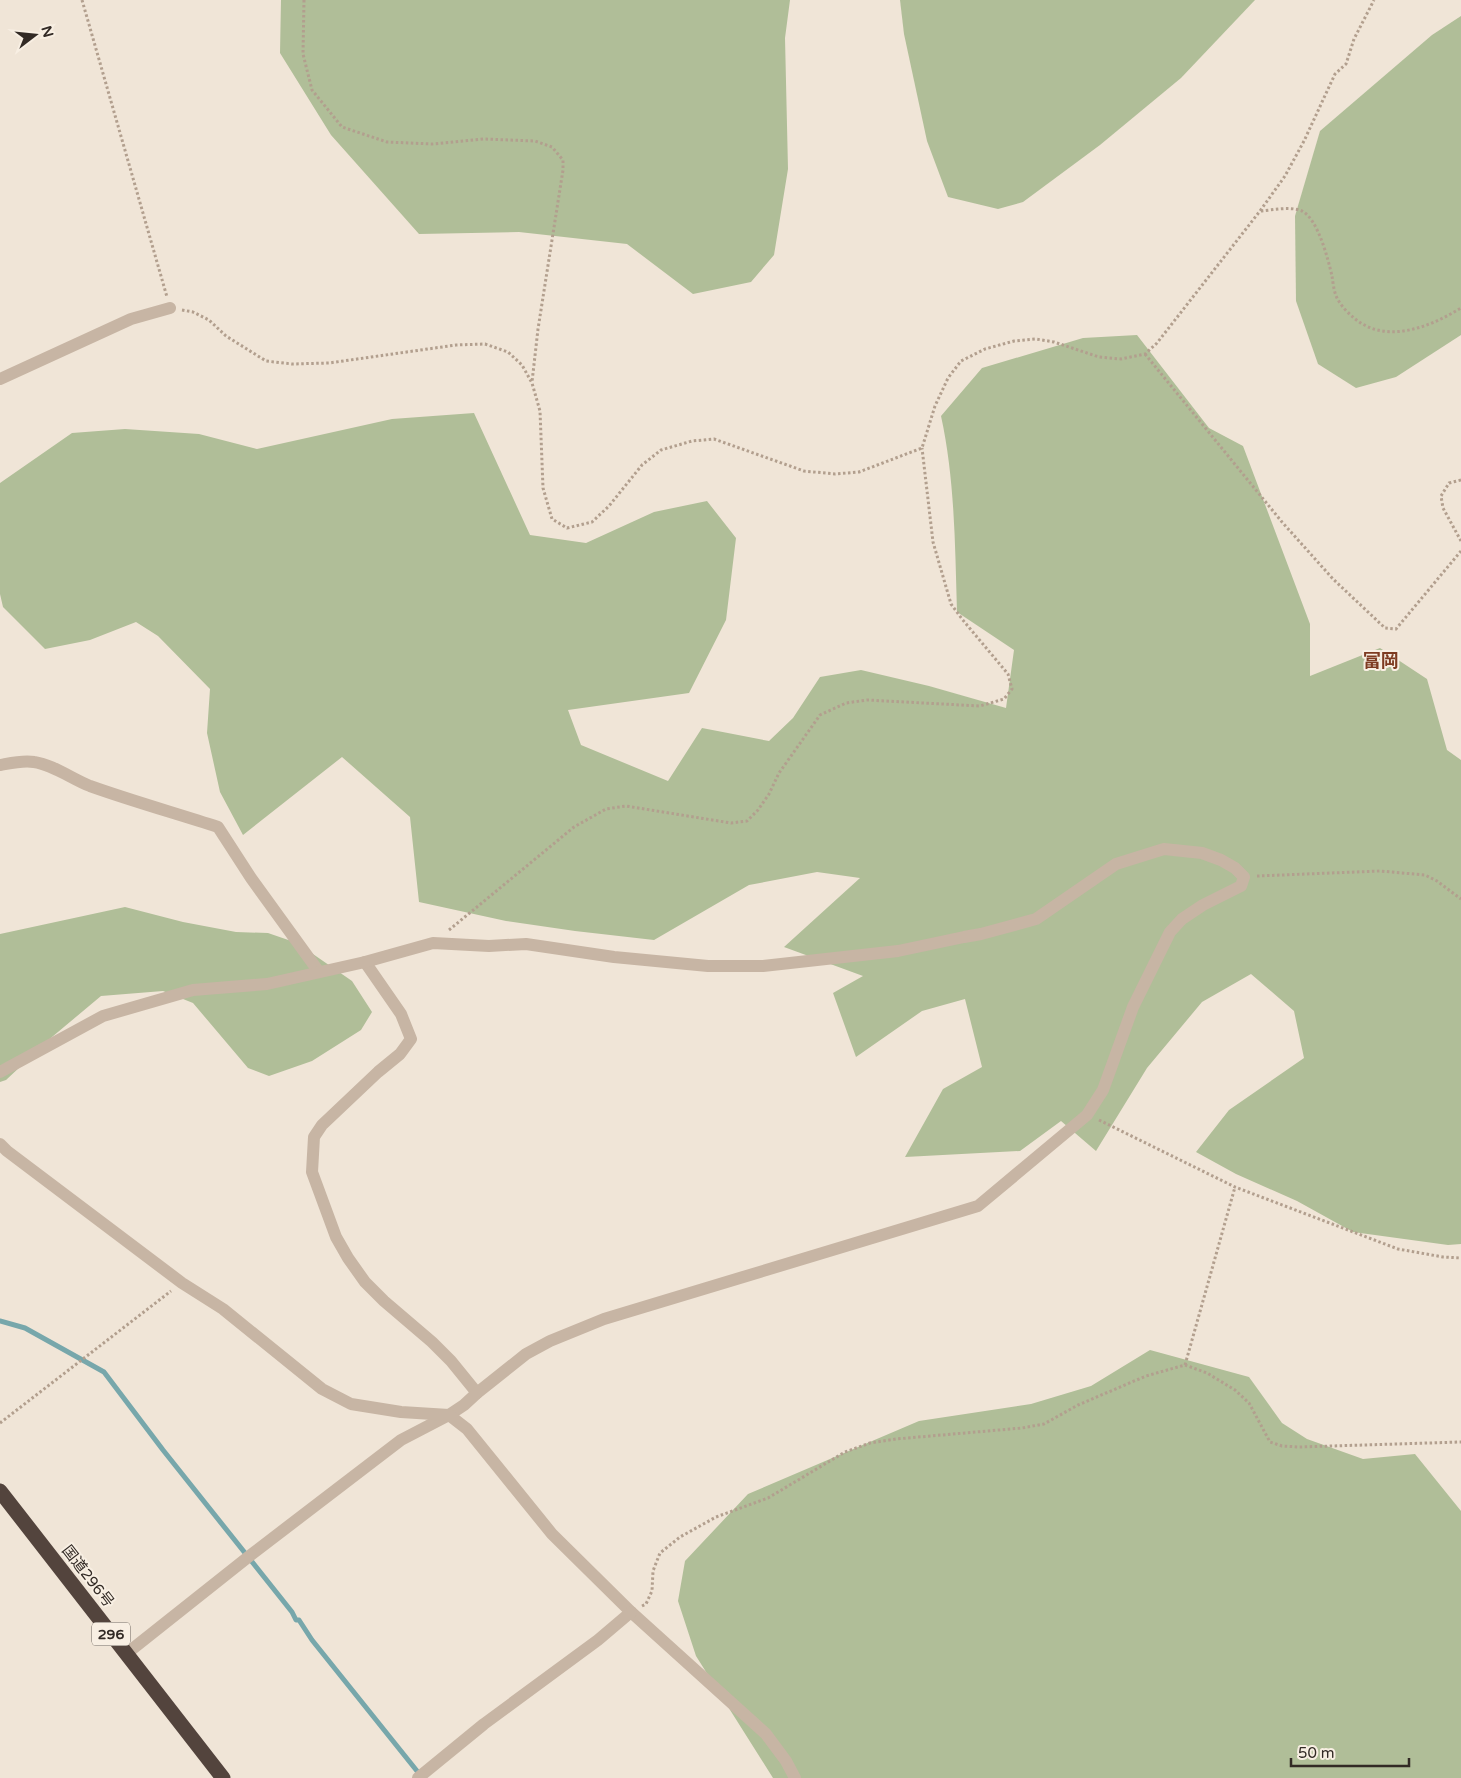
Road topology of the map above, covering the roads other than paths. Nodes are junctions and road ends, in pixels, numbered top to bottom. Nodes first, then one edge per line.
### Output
1 (170, 308) road end
2 (0, 379) edge
3 (0, 765) edge
4 (365, 962) junction
5 (319, 972) junction
6 (0, 1072) edge
7 (0, 1144) edge
8 (477, 1393) junction
9 (449, 1415) junction
10 (0, 1491) edge
11 (631, 1612) junction
12 (126, 1654) junction
13 (223, 1778) edge
14 (418, 1778) edge
15 (795, 1778) edge

1 - 2 street
3 - 5 street
4 - 5 street
4 - 8 street
4 - 8 street
5 - 6 street
7 - 9 street
8 - 9 street
9 - 11 street
9 - 12 street
10 - 12 highway, 国道296号 / 296
11 - 14 street
11 - 15 street
12 - 13 highway, 国道296号 / 296

